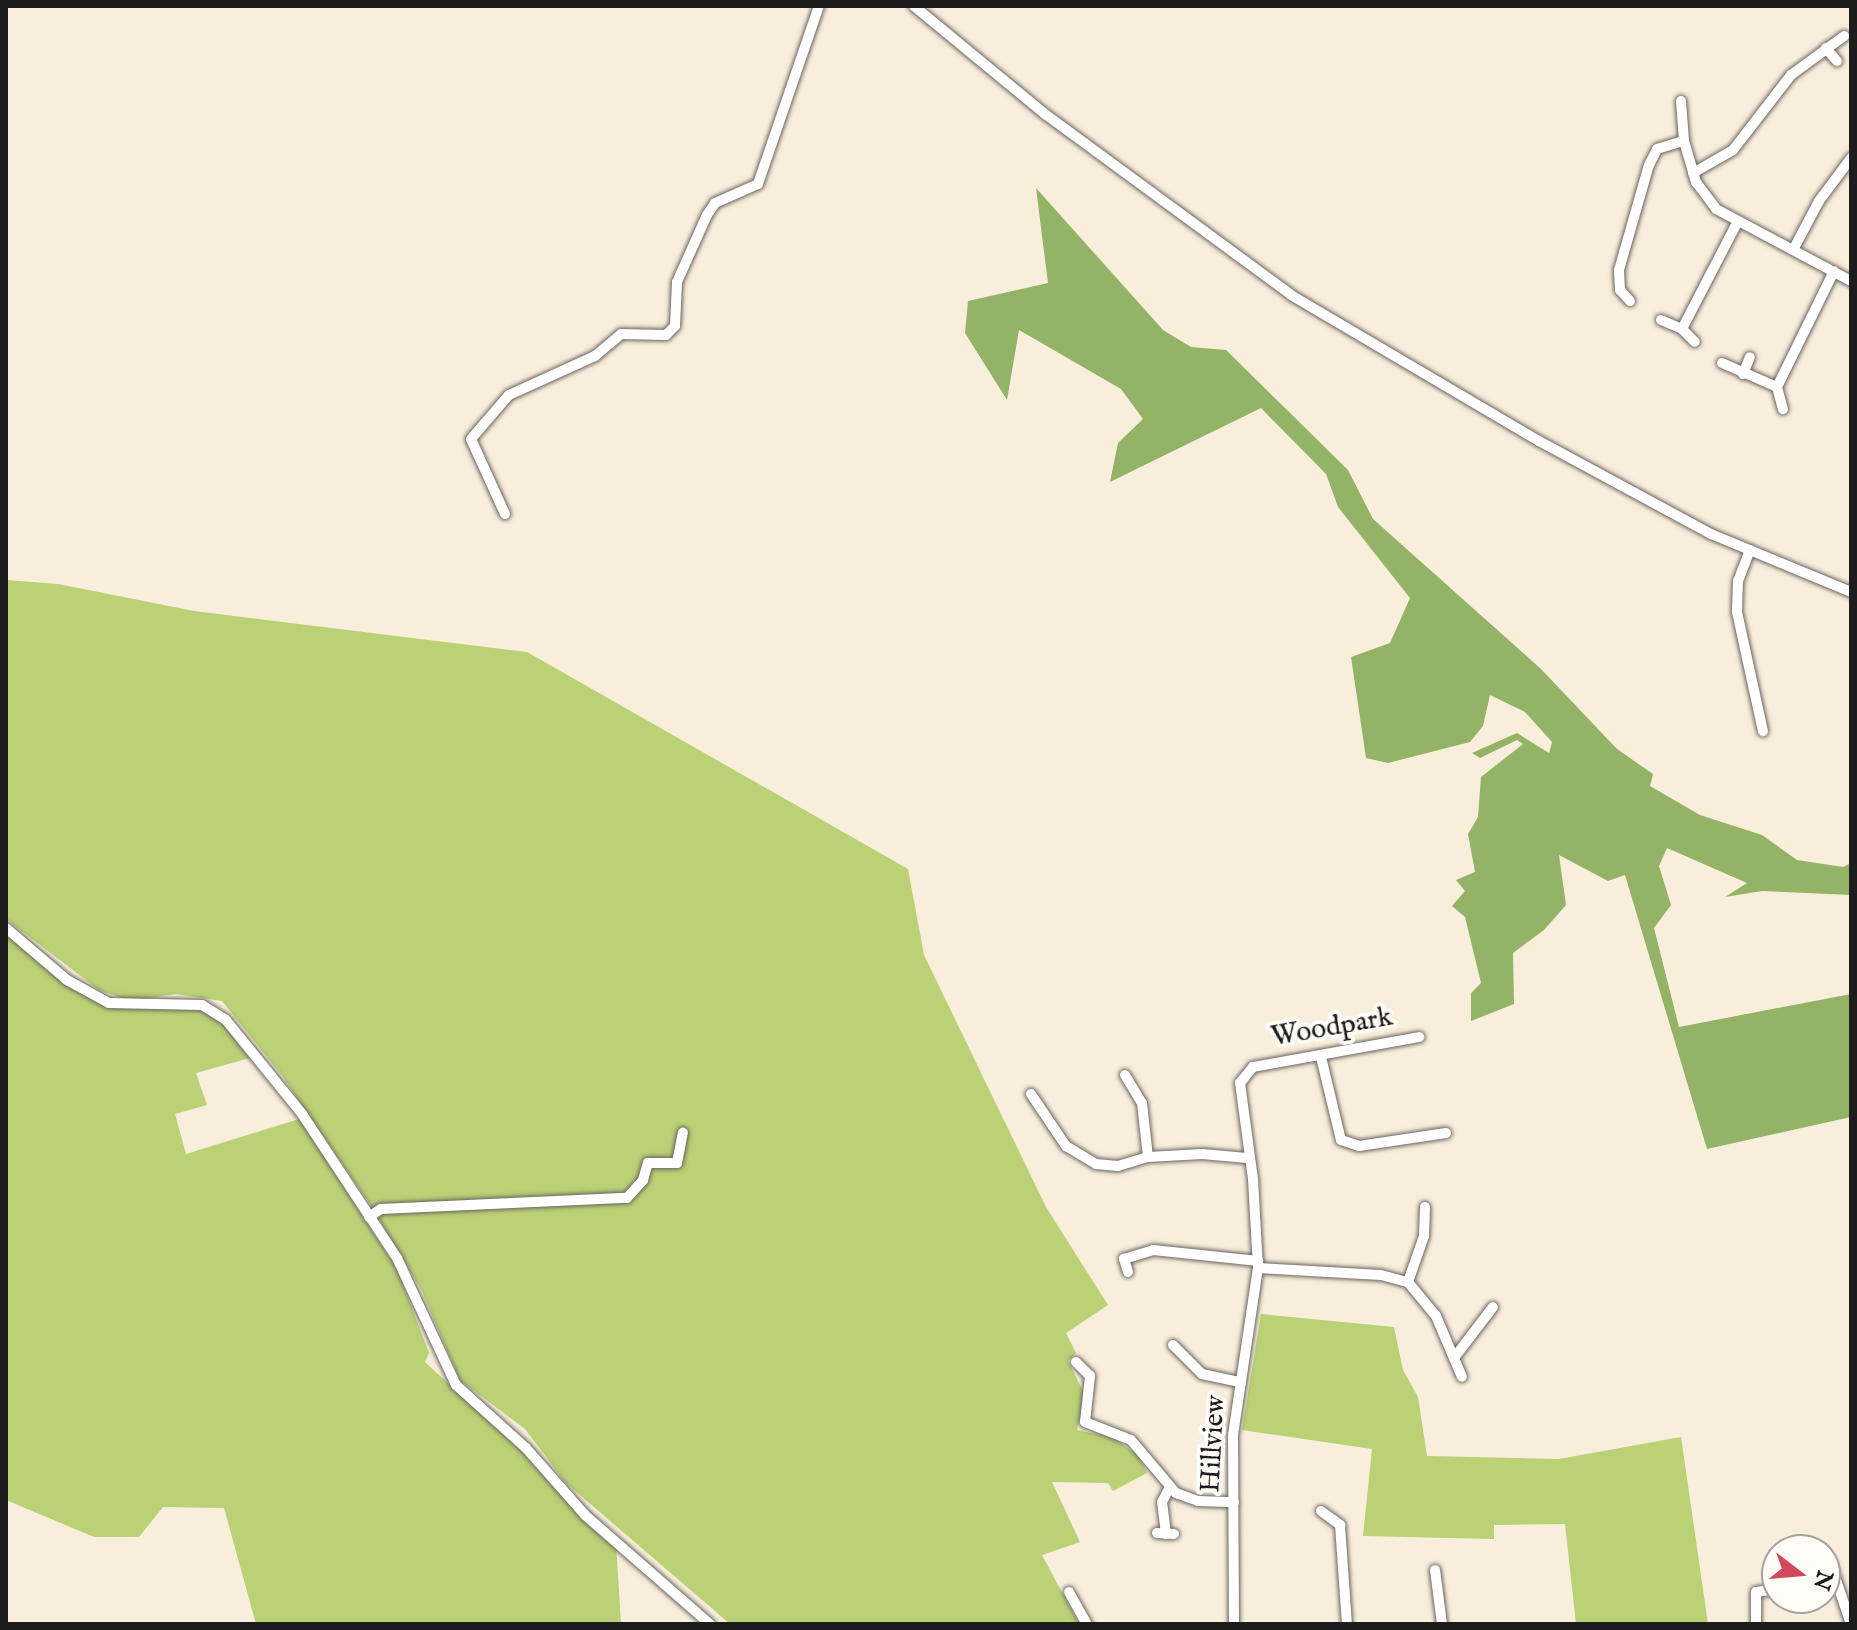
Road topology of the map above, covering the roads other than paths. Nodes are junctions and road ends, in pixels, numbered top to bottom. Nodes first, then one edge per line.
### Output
1 (819, 6) edge
2 (914, 6) edge
3 (1844, 36) dead end
4 (1826, 48) junction
5 (1837, 61) dead end
6 (1681, 101) dead end
7 (1684, 141) junction
8 (1851, 158) edge
9 (1693, 173) junction
10 (1737, 223) junction
11 (1793, 250) junction
12 (1834, 271) junction
13 (1851, 281) edge
14 (1630, 301) dead end
15 (1661, 320) dead end
16 (1682, 329) junction
17 (1695, 342) dead end
18 (1750, 357) dead end
19 (1722, 363) dead end
20 (1743, 374) junction
21 (1777, 387) junction
22 (1783, 409) dead end
23 (505, 514) dead end
24 (1750, 550) junction
25 (1851, 592) edge
26 (1763, 731) dead end
27 (6, 928) edge
28 (1419, 1037) dead end
29 (1321, 1057) junction
30 (1125, 1073) dead end
31 (1031, 1094) dead end
32 (683, 1133) dead end
33 (1446, 1133) dead end
34 (1148, 1157) junction
35 (1247, 1158) junction
36 (1255, 1202) joint
37 (1425, 1207) dead end
38 (369, 1217) junction
39 (1258, 1265) junction
40 (1128, 1272) dead end
41 (1408, 1282) junction
42 (1493, 1307) dead end
43 (1172, 1343) dead end
44 (1454, 1358) junction
45 (1076, 1362) dead end
46 (1462, 1377) dead end
47 (1241, 1382) junction
48 (1169, 1489) junction
49 (1234, 1502) junction
50 (1321, 1511) dead end
51 (1166, 1534) dead end
52 (1435, 1570) dead end
53 (1761, 1591) edge
54 (1069, 1592) dead end
55 (1841, 1604) edge
56 (710, 1624) edge
57 (1087, 1624) edge
58 (1234, 1624) edge
59 (1347, 1624) edge
60 (1442, 1624) edge
61 (1756, 1624) edge
62 (1851, 1624) edge

1 - 23 street
2 - 24 street
3 - 4 street
4 - 5 street
4 - 9 street
6 - 7 street
7 - 9 street
7 - 14 street
8 - 11 street
9 - 10 street
10 - 11 street
10 - 16 street
11 - 12 street
12 - 13 street
12 - 21 street
15 - 16 street
16 - 17 street
18 - 20 street
19 - 20 street
20 - 21 street
21 - 22 street
24 - 25 street
24 - 26 street
27 - 38 street
28 - 29 street, Woodpark
29 - 33 street
29 - 35 street, Woodpark
30 - 34 street
31 - 34 street
32 - 38 street
34 - 35 street
35 - 36 street, Woodpark
36 - 39 street, Hillview
37 - 41 street
38 - 56 street
39 - 40 street
39 - 41 street
39 - 47 street, Hillview
41 - 44 street
42 - 44 street
43 - 47 street
44 - 46 street
45 - 48 street
47 - 49 street, Hillview
48 - 49 street
48 - 51 street
49 - 58 street, Hillview
50 - 59 street
52 - 60 street
53 - 61 street
54 - 57 street
55 - 62 street

